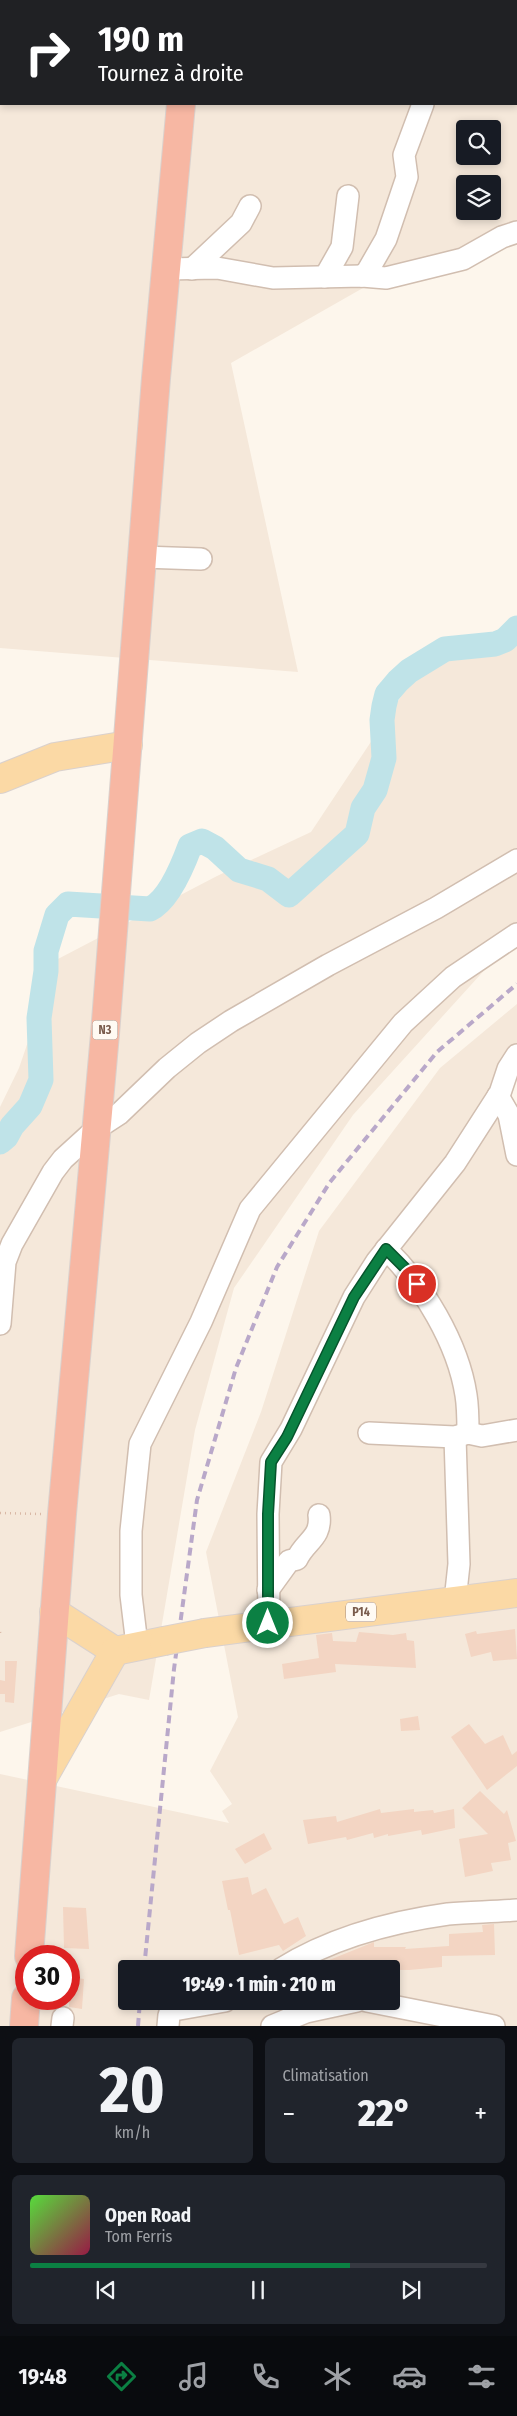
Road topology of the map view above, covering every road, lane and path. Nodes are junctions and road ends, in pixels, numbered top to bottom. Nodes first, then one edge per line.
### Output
1 (181, 105) edge
2 (423, 105) edge
3 (348, 196) dead end
4 (250, 206) dead end
5 (517, 232) edge
6 (179, 269) junction
7 (362, 276) junction
8 (325, 278) junction
9 (142, 557) junction
10 (202, 559) dead end
11 (128, 745) junction
12 (0, 779) edge
13 (517, 860) edge
14 (517, 934) edge
15 (517, 1055) edge
16 (498, 1096) junction
17 (96, 1129) junction
18 (517, 1155) edge
19 (386, 1249) junction
20 (0, 1324) edge
21 (517, 1430) edge
22 (369, 1433) dead end
23 (462, 1435) junction
24 (0, 1513) edge
25 (62, 1514) junction
26 (320, 1515) dead end
27 (309, 1555) junction
28 (268, 1556) junction
29 (268, 1590) junction
30 (517, 1593) edge
31 (455, 1601) junction
32 (54, 1612) junction
33 (268, 1623) junction
34 (0, 1632) edge
35 (1, 1636) edge
36 (126, 1648) junction
37 (43, 1778) junction
38 (517, 1910) edge
39 (31, 1945) edge
40 (296, 1960) edge
41 (400, 2007) edge
42 (25, 2010) edge
43 (174, 2010) edge
44 (315, 2010) edge
45 (24, 2026) edge
46 (168, 2026) edge
47 (272, 2026) edge
48 (494, 2026) edge

1 - 6 highway, N3
2 - 7 street
3 - 8 street
4 - 6 street
5 - 7 street
6 - 8 street
6 - 9 highway, N3
7 - 8 street
9 - 10 street
9 - 11 highway, N3
11 - 12 main road
11 - 17 highway, N3
13 - 17 street
14 - 36 street
15 - 16 street
16 - 18 street
16 - 19 street
17 - 20 street
17 - 25 highway, N3
19 - 23 street
19 - 28 street
21 - 23 street
22 - 23 street
23 - 31 street
24 - 25 path
25 - 32 highway, N3
26 - 27 street
27 - 28 street
27 - 29 street
28 - 29 street
29 - 33 street
30 - 31 main road, P14
31 - 33 main road, P14
32 - 36 main road
32 - 37 highway, N3
33 - 36 main road, P14, bridge
34 - 35 path
36 - 37 main road
37 - 39 highway, N3
38 - 40 street
41 - 48 street
42 - 45 highway
43 - 46 street
44 - 47 street

